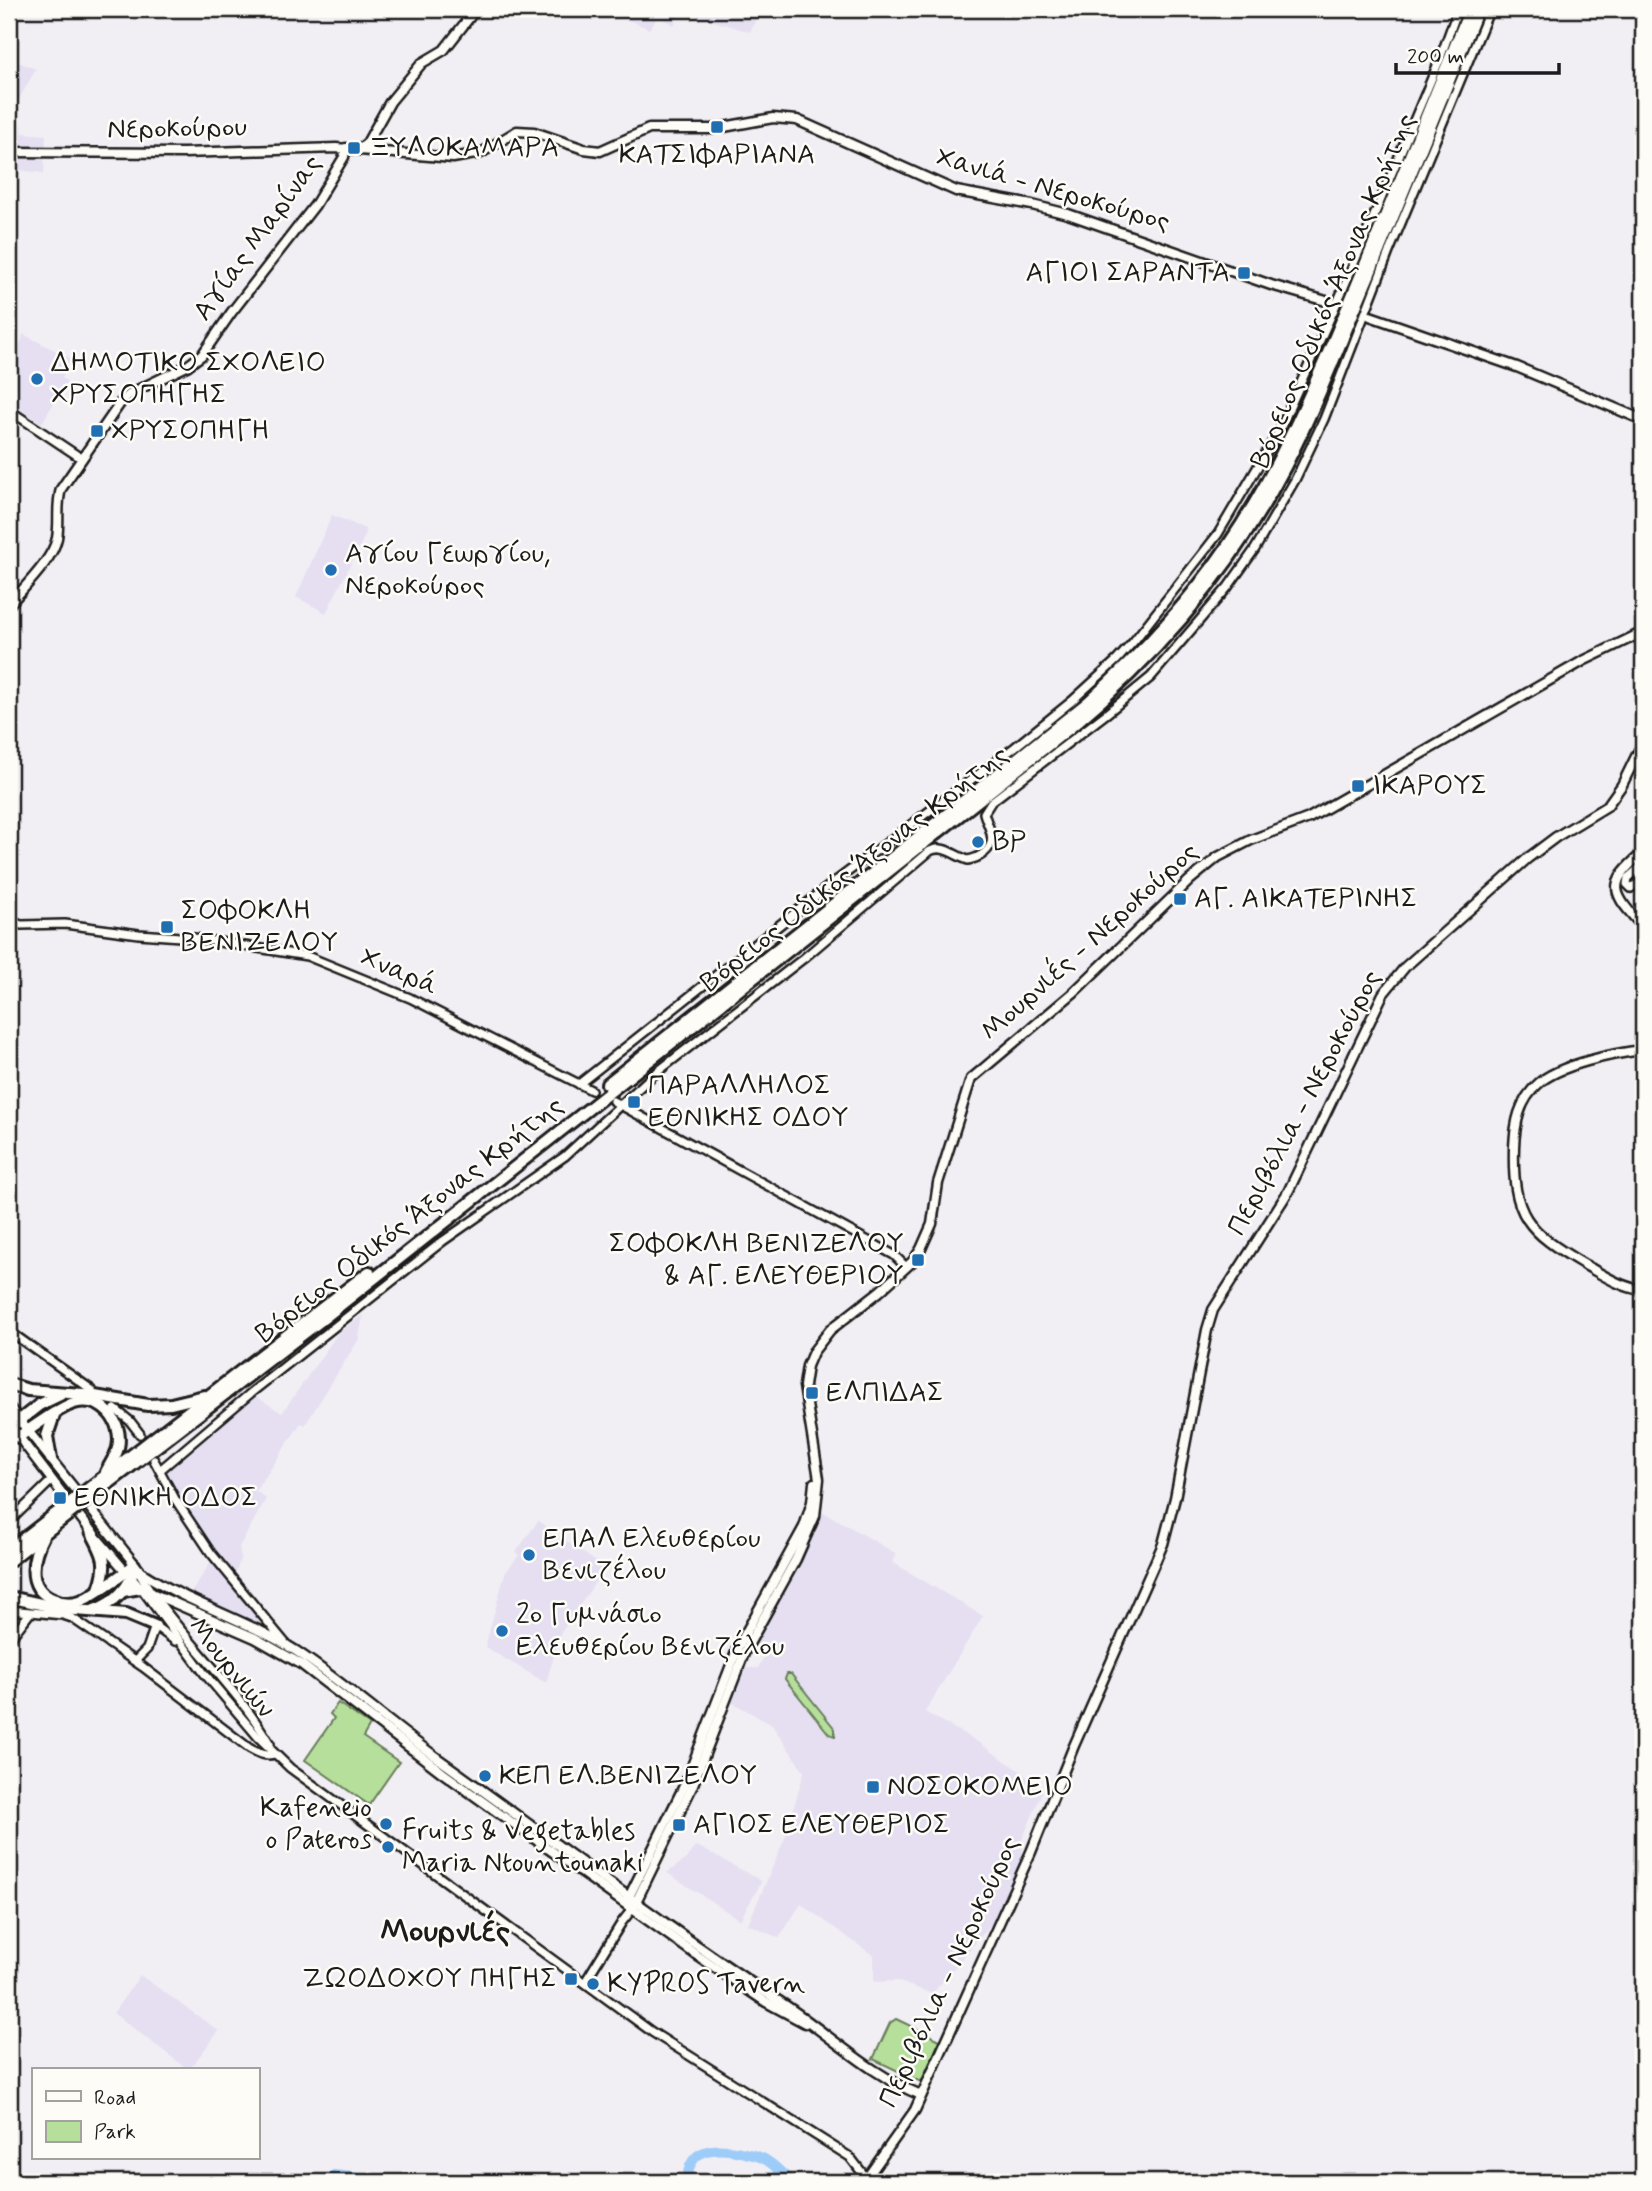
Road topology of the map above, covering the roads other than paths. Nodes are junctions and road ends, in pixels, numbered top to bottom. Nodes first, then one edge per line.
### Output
1 (476, 9) edge
2 (1458, 9) edge
3 (1470, 9) edge
4 (1478, 9) edge
5 (1490, 9) edge
6 (346, 148) junction
7 (360, 149) junction
8 (9, 152) edge
9 (1333, 303) dead end
10 (1370, 316) dead end
11 (9, 410) edge
12 (1643, 420) edge
13 (81, 458) junction
14 (9, 605) edge
15 (1643, 632) edge
16 (1643, 742) edge
17 (982, 798) junction
18 (978, 811) dead end
19 (940, 841) dead end
20 (926, 842) junction
21 (1643, 853) edge
22 (1643, 865) edge
23 (1643, 880) edge
24 (9, 920) edge
25 (1643, 927) edge
26 (1643, 1050) edge
27 (579, 1084) junction
28 (591, 1090) dead end
29 (616, 1102) junction
30 (906, 1267) junction
31 (1643, 1290) edge
32 (9, 1331) edge
33 (9, 1384) edge
34 (92, 1390) dead end
35 (70, 1393) junction
36 (210, 1395) junction
37 (9, 1407) edge
38 (115, 1409) dead end
39 (55, 1413) junction
40 (17, 1428) edge
41 (140, 1434) dead end
42 (816, 1456) junction
43 (51, 1460) junction
44 (155, 1460) dead end
45 (160, 1470) junction
46 (104, 1477) junction
47 (51, 1481) junction
48 (96, 1488) junction
49 (57, 1518) junction
50 (9, 1522) edge
51 (91, 1531) junction
52 (44, 1534) junction
53 (9, 1550) edge
54 (9, 1561) edge
55 (131, 1571) junction
56 (99, 1589) junction
57 (145, 1589) junction
58 (123, 1591) junction
59 (9, 1597) edge
60 (9, 1610) edge
61 (91, 1611) junction
62 (30, 1613) junction
63 (265, 1618) junction
64 (155, 1626) junction
65 (257, 1634) junction
66 (9, 1640) edge
67 (287, 1645) junction
68 (182, 1646) junction
69 (135, 1661) junction
70 (275, 1754) junction
71 (636, 1884) junction
72 (618, 1892) junction
73 (629, 1904) junction
74 (584, 1982) junction
75 (921, 2095) junction
76 (867, 2181) edge

1 - 7 main road
2 - 27 street
3 - 36 highway, Βόρειος Οδικός Άξονας Κρήτης
4 - 17 highway, Βόρειος Οδικός Άξονας Κρήτης
5 - 29 street
6 - 7 main road, Νεροκούρου
6 - 8 main road, Νεροκούρου
6 - 13 main road, Αγίας Μαρίνας
7 - 9 main road, Χανιά - Νεροκούρος
10 - 12 main road
11 - 13 street
13 - 14 main road, Αγίας Μαρίνας
15 - 30 main road, Μουρνιές - Νεροκούρος
16 - 75 main road, Περιβόλια - Νεροκούρος
17 - 18 highway
17 - 20 highway, Βόρειος Οδικός Άξονας Κρήτης
19 - 20 highway
20 - 48 highway, Βόρειος Οδικός Άξονας Κρήτης
21 - 25 main road
22 - 23 street
24 - 27 street, Χναρά
26 - 31 main road
27 - 28 street, Χναρά
29 - 30 street
29 - 45 street
30 - 42 main road, Μουρνιές - Νεροκούρος
32 - 34 street
33 - 35 highway
35 - 36 highway
35 - 40 highway
36 - 46 highway, Βόρειος Οδικός Άξονας Κρήτης
37 - 40 main road
38 - 41 street
39 - 40 highway
39 - 43 highway
39 - 46 highway
40 - 43 main road
40 - 47 main road, Μουρνιών
42 - 71 main road
42 - 73 main road
43 - 55 main road
44 - 45 street
45 - 63 street
46 - 48 highway, Βόρειος Οδικός Άξονας Κρήτης
47 - 50 street
47 - 51 main road, Μουρνιών
48 - 49 highway, Βόρειος Οδικός Άξονας Κρήτης, bridge
49 - 52 highway, Βόρειος Οδικός Άξονας Κρήτης
49 - 53 highway, Βόρειος Οδικός Άξονας Κρήτης
51 - 55 main road, Μουρνιών
51 - 56 highway
52 - 54 highway, Βόρειος Οδικός Άξονας Κρήτης
52 - 56 highway
55 - 56 highway
55 - 57 main road, Μουρνιών
55 - 58 highway
55 - 65 main road
57 - 58 highway
57 - 65 main road
57 - 68 street, Μουρνιών
57 - 70 street, Μουρνιών
58 - 61 highway
59 - 61 highway
60 - 62 street
61 - 64 highway
62 - 66 street
62 - 69 street
63 - 65 street
63 - 67 street
64 - 68 street
64 - 69 street
65 - 67 main road
65 - 72 main road
67 - 72 main road
68 - 70 street, Μουρνιών
69 - 70 street
70 - 74 street
71 - 72 main road
71 - 73 main road
72 - 73 main road
72 - 73 main road
73 - 74 street
73 - 75 main road
74 - 76 street
75 - 76 main road, Περιβόλια - Νεροκούρος

